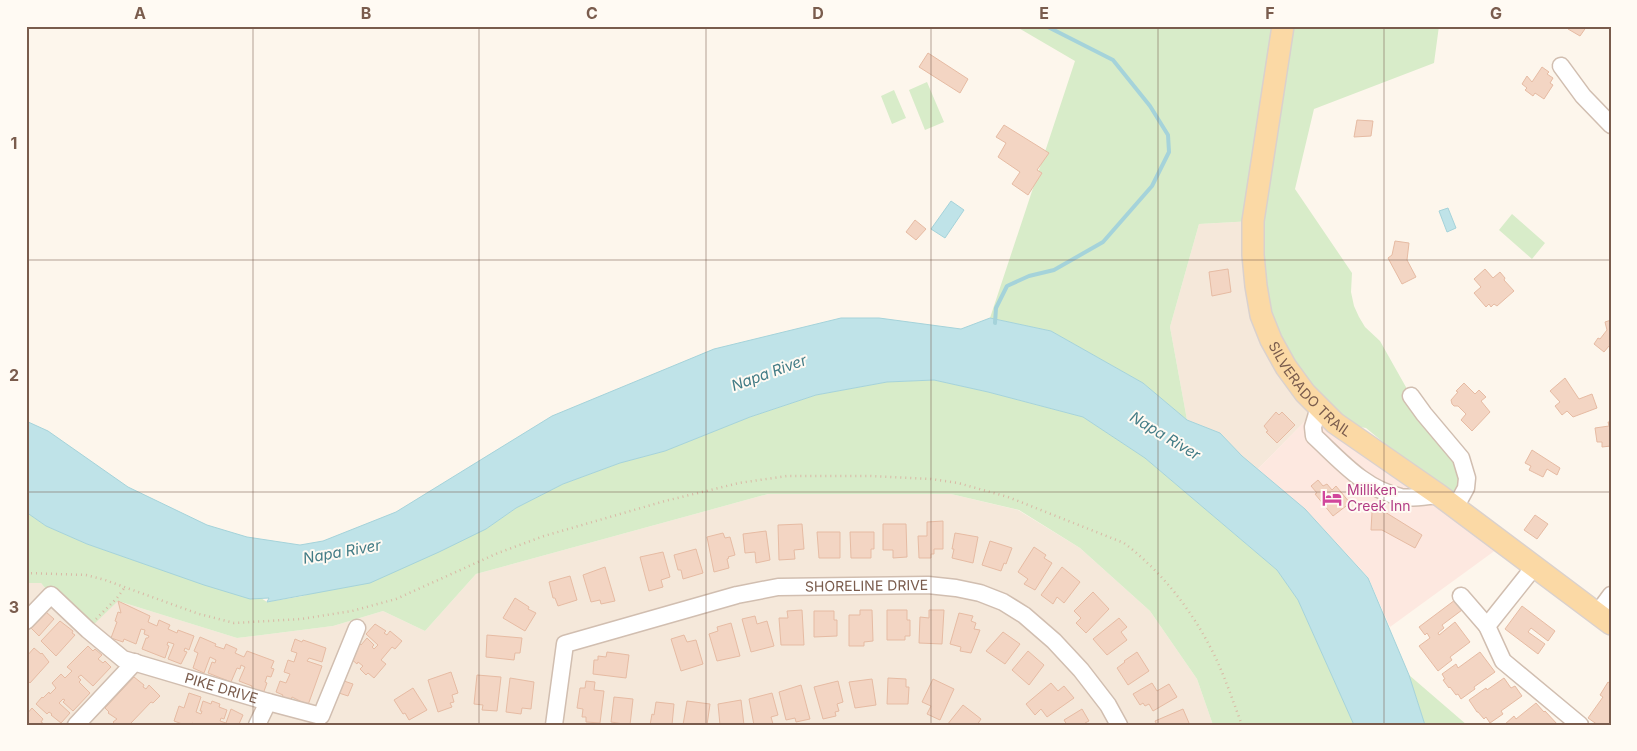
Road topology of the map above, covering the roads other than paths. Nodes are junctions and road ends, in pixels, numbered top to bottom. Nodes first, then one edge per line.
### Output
1 (1283, 26) edge
2 (1561, 66) dead end
3 (1611, 125) edge
4 (1411, 396) dead end
5 (1319, 407) junction
6 (1447, 502) junction
7 (1534, 567) junction
8 (1611, 595) edge
9 (1462, 596) dead end
10 (1604, 619) edge
11 (26, 621) edge
12 (1487, 626) junction
13 (357, 628) dead end
14 (135, 662) junction
15 (268, 702) junction
16 (83, 722) edge
17 (257, 725) edge
18 (554, 725) edge
19 (1119, 725) edge
20 (1580, 725) edge

1 - 5 main road, SILVERADO TRAIL
2 - 3 street
4 - 6 street
5 - 6 main road, SILVERADO TRAIL
5 - 6 street
6 - 7 main road, SILVERADO TRAIL
7 - 10 main road, SILVERADO TRAIL
7 - 12 street
8 - 10 street
9 - 12 street
11 - 14 street, PIKE DRIVE
12 - 20 street
13 - 15 street, PIKE DRIVE
14 - 15 street, PIKE DRIVE
14 - 16 street
15 - 17 street
18 - 19 street, SHORELINE DRIVE

